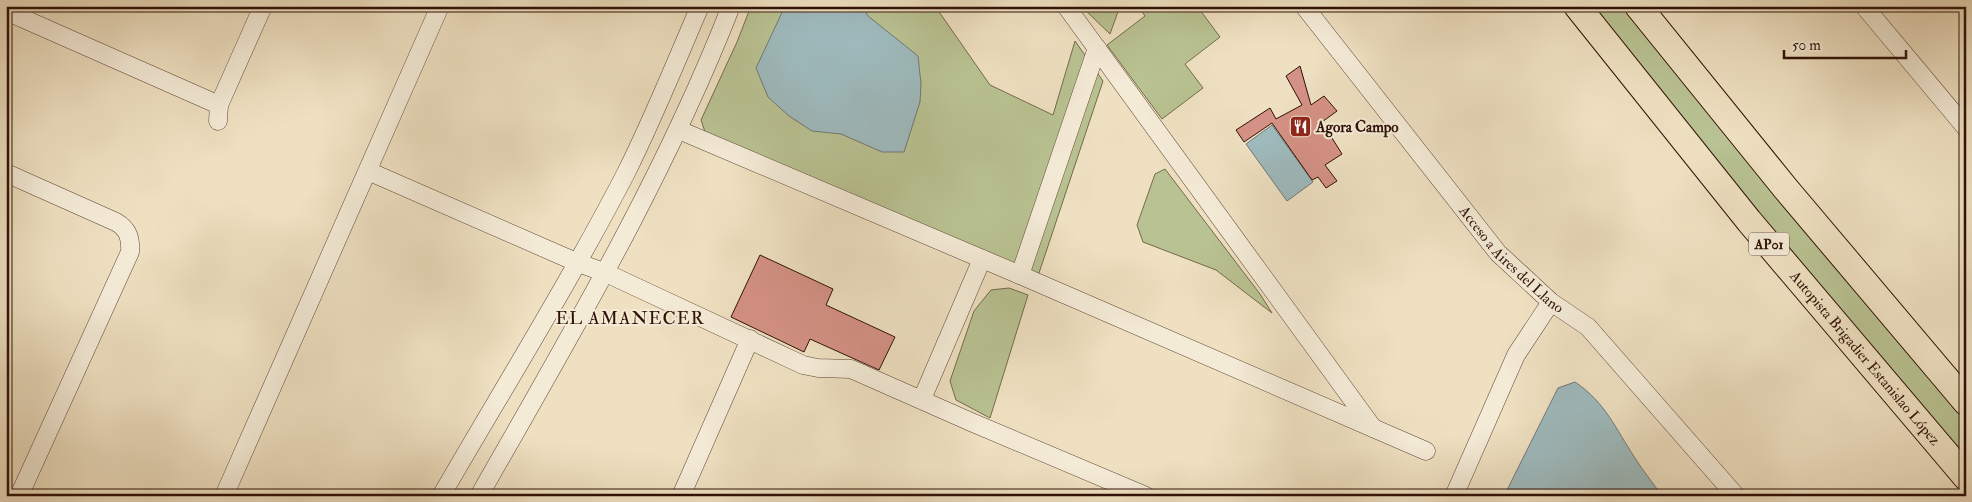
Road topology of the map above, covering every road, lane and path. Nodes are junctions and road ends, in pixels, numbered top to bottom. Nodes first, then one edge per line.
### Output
1 (263, 6) edge
2 (440, 6) edge
3 (700, 6) edge
4 (732, 6) edge
5 (1066, 6) edge
6 (1304, 6) edge
7 (1578, 6) edge
8 (1638, 6) edge
9 (1864, 6) edge
10 (6, 11) edge
11 (1097, 48) junction
12 (1966, 128) edge
13 (679, 130) junction
14 (368, 171) junction
15 (6, 173) edge
16 (982, 259) junction
17 (576, 262) junction
18 (606, 273) junction
19 (1020, 275) junction
20 (1551, 302) junction
21 (750, 339) junction
22 (922, 399) junction
23 (1966, 402) edge
24 (1373, 428) junction
25 (1426, 451) dead end
26 (1966, 477) edge
27 (19, 496) edge
28 (224, 496) edge
29 (441, 496) edge
30 (479, 496) edge
31 (681, 496) edge
32 (1146, 496) edge
33 (1454, 496) edge
34 (1736, 496) edge

1 - 10 street
2 - 14 street
3 - 17 street
4 - 13 street
5 - 11 street
6 - 20 street, Acceso a Aires del Llano
7 - 26 highway, Autopista Brigadier Estanislao López / AP01
8 - 23 highway
9 - 12 street
11 - 19 street
11 - 24 street
13 - 16 street
13 - 18 street
14 - 17 street
14 - 28 street
15 - 27 street
16 - 19 street
16 - 22 street
17 - 18 street
17 - 29 street
18 - 21 street
18 - 30 street
19 - 24 street
20 - 33 street
20 - 34 street, Acceso a Aires del Llano
21 - 22 street
21 - 31 street
22 - 32 street
24 - 25 street

